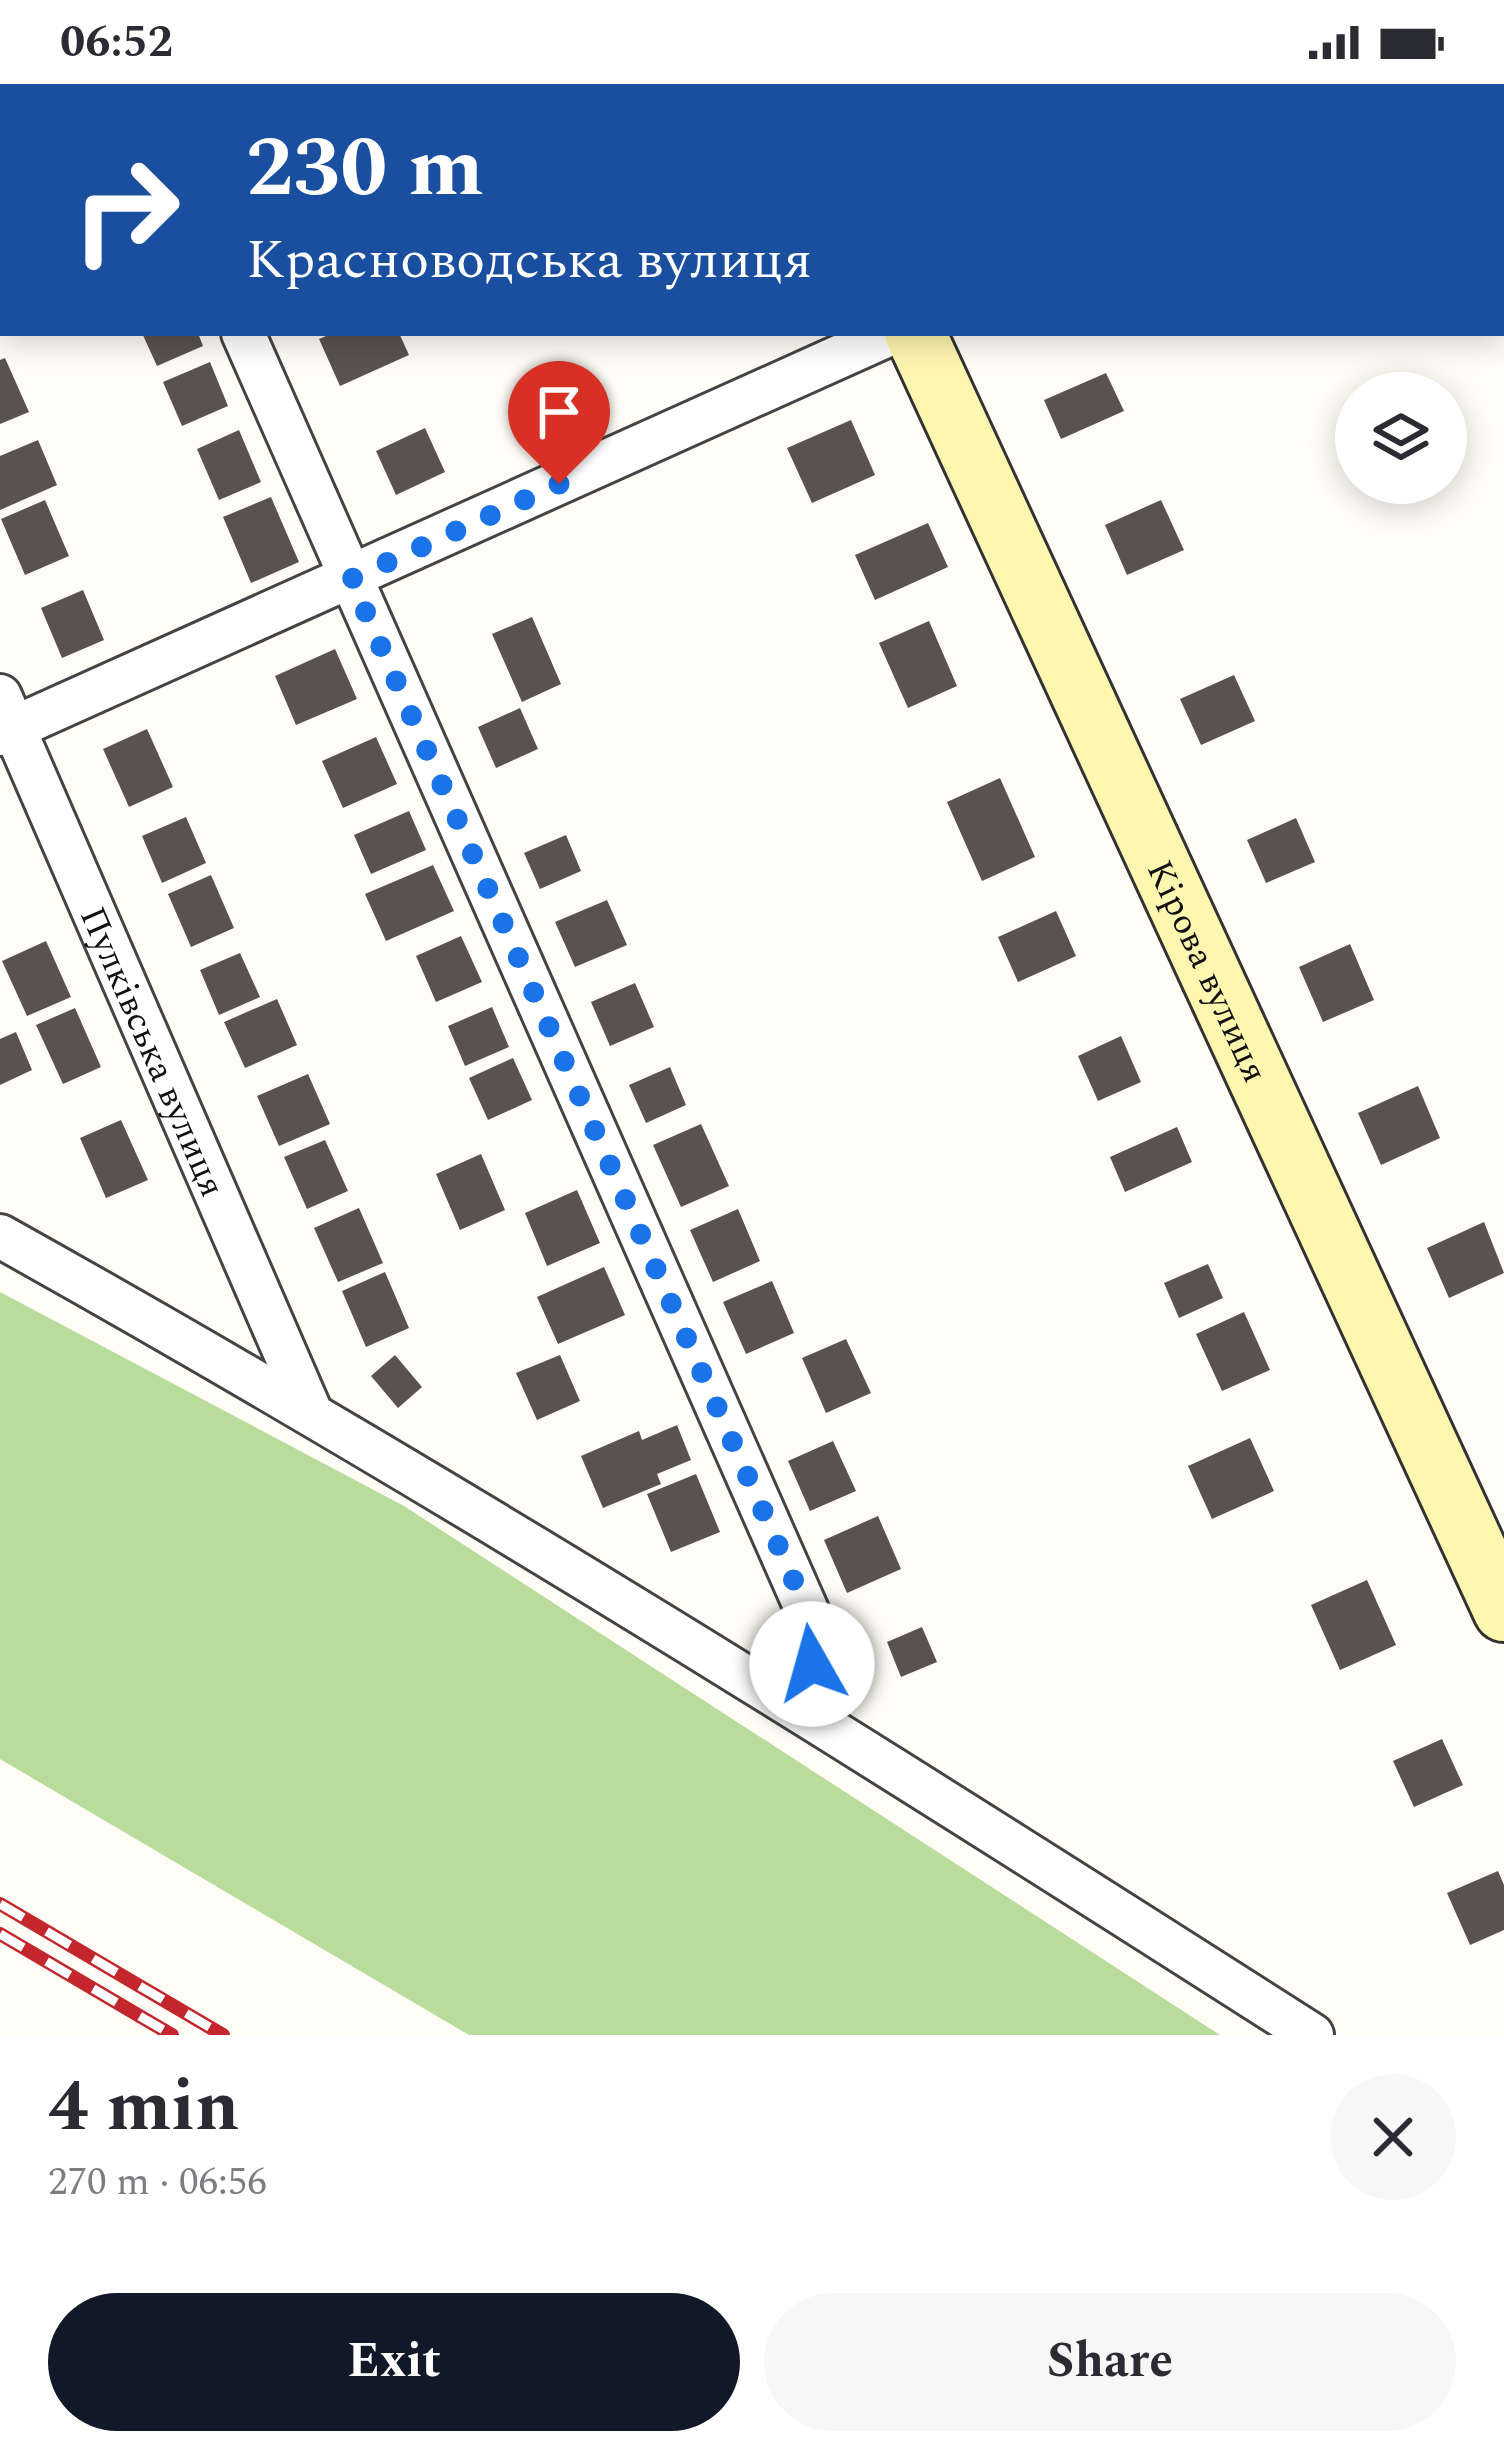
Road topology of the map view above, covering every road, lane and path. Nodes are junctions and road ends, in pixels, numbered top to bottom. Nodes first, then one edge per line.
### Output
1 (244, 336) edge
2 (885, 336) edge
3 (916, 336) edge
4 (351, 579) junction
5 (5, 720) edge
6 (0, 1237) edge
7 (309, 1408) junction
8 (1504, 1611) edge
9 (795, 1705) junction
10 (1312, 2035) edge

1 - 4 street
2 - 4 street
3 - 8 main road, Кірова вулиця
4 - 5 street
4 - 9 street
5 - 7 street, Пулківська вулиця
6 - 7 street
7 - 9 street
9 - 10 street

